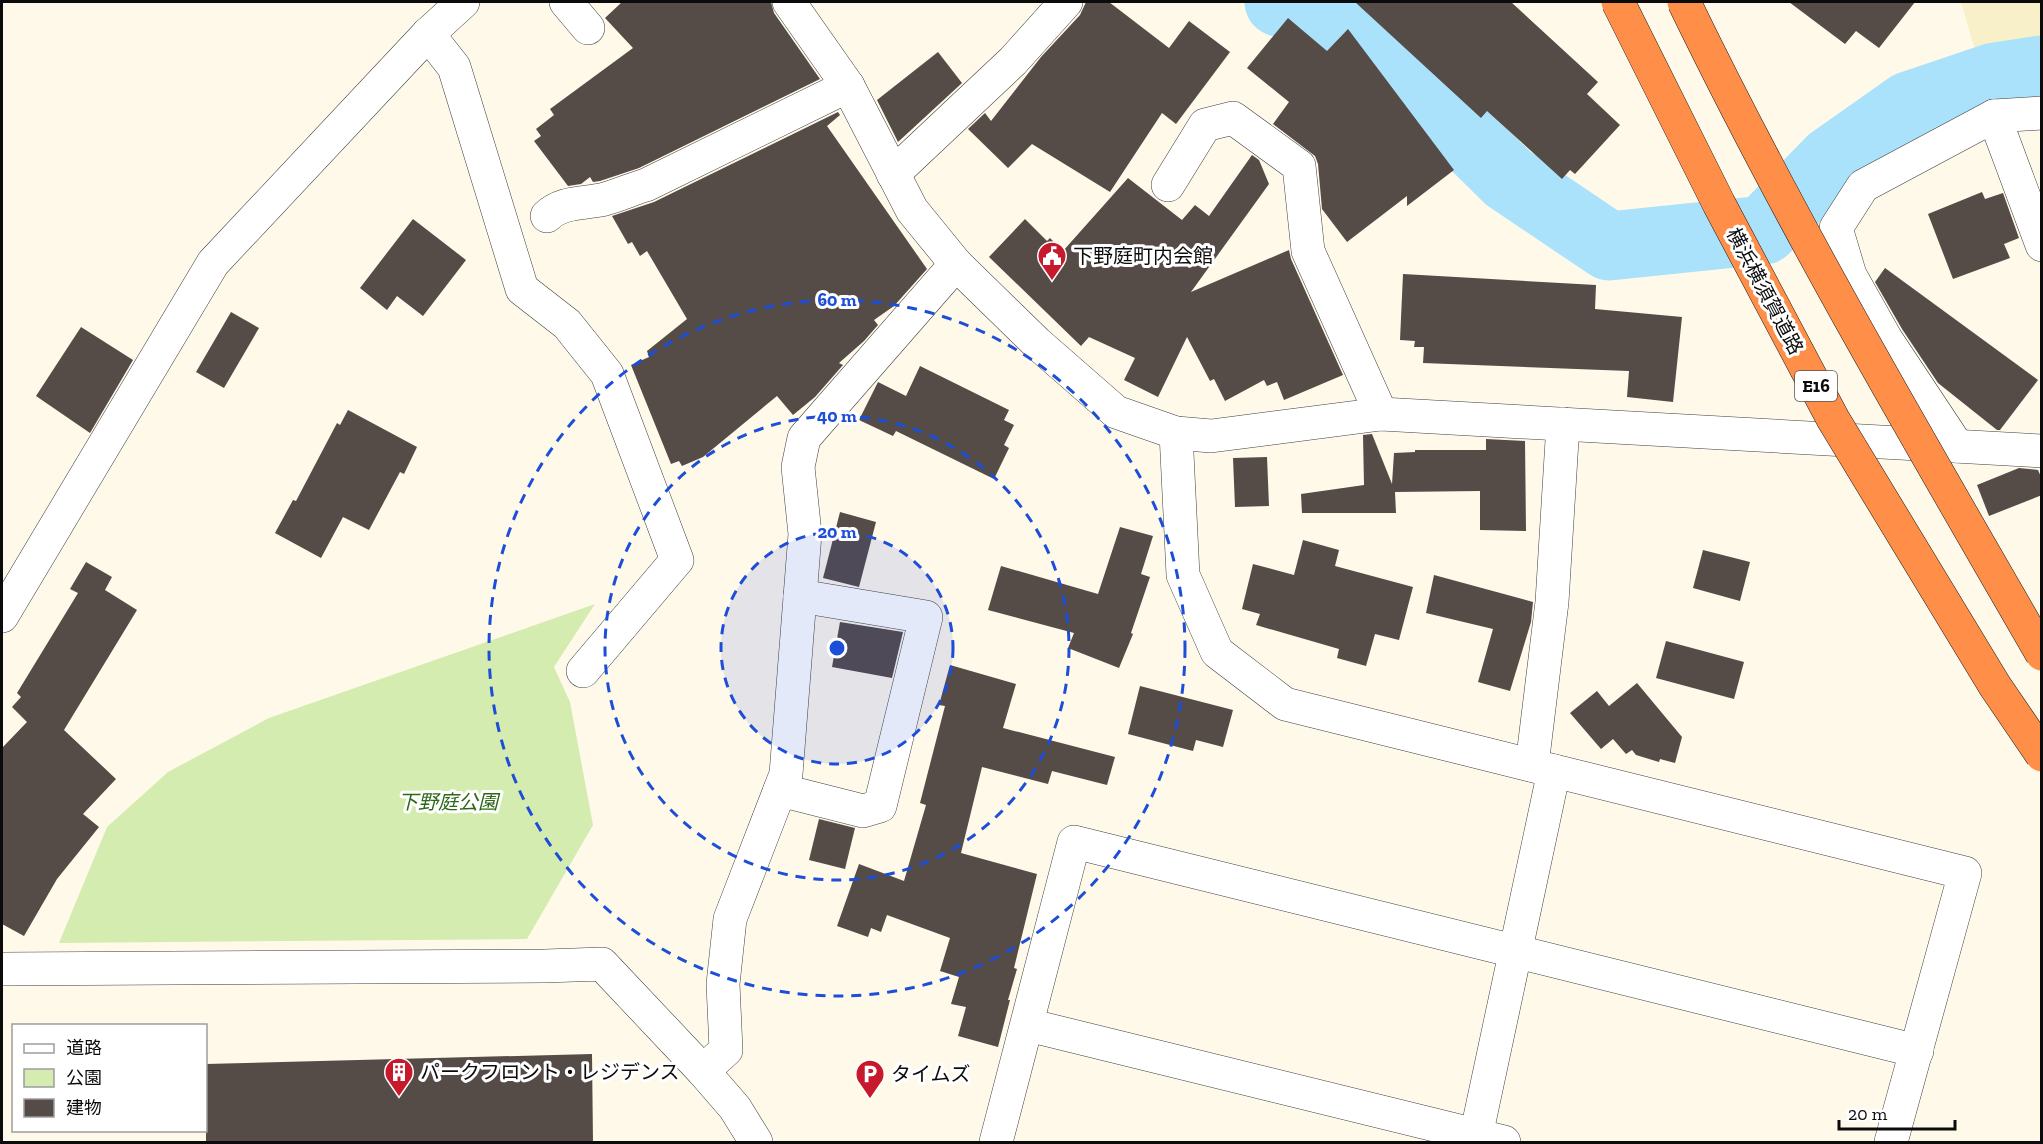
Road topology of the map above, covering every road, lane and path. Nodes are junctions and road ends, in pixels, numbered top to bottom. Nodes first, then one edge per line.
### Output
1 (463, 2) edge
2 (566, 2) edge
3 (789, 2) edge
4 (1066, 2) edge
5 (1618, 2) edge
6 (1684, 2) edge
7 (588, 28) dead end
8 (428, 34) junction
9 (848, 86) junction
10 (2042, 113) edge
11 (1995, 116) junction
12 (893, 174) junction
13 (1168, 185) dead end
14 (547, 216) dead end
15 (2042, 245) edge
16 (956, 264) junction
17 (1381, 414) junction
18 (1563, 424) junction
19 (1176, 434) junction
20 (1957, 446) junction
21 (2042, 451) edge
22 (800, 596) junction
23 (2, 616) edge
24 (2042, 654) edge
25 (583, 671) dead end
26 (2042, 755) edge
27 (1543, 768) junction
28 (780, 790) junction
29 (1516, 951) junction
30 (2, 969) edge
31 (1028, 1025) junction
32 (1917, 1051) junction
33 (703, 1071) junction
34 (1490, 1139) edge
35 (756, 1143) edge
36 (996, 1143) edge
37 (1892, 1143) edge

1 - 8 street
2 - 7 street
3 - 9 street
4 - 12 street
5 - 26 highway, 横浜横須賀道路 / E16, bridge
6 - 24 highway, bridge
8 - 23 street
8 - 25 street
9 - 12 street
9 - 14 street
10 - 11 street
11 - 15 street
11 - 20 street
12 - 16 street
13 - 17 street
16 - 19 street
16 - 22 street
17 - 18 street
17 - 19 street
18 - 20 street
18 - 27 street
19 - 27 street
20 - 21 street
22 - 28 street
22 - 28 street
27 - 29 street
27 - 32 street
28 - 33 street
29 - 31 street
29 - 32 street
29 - 34 street
30 - 33 street
31 - 34 street
31 - 36 street
32 - 37 street
33 - 35 street

